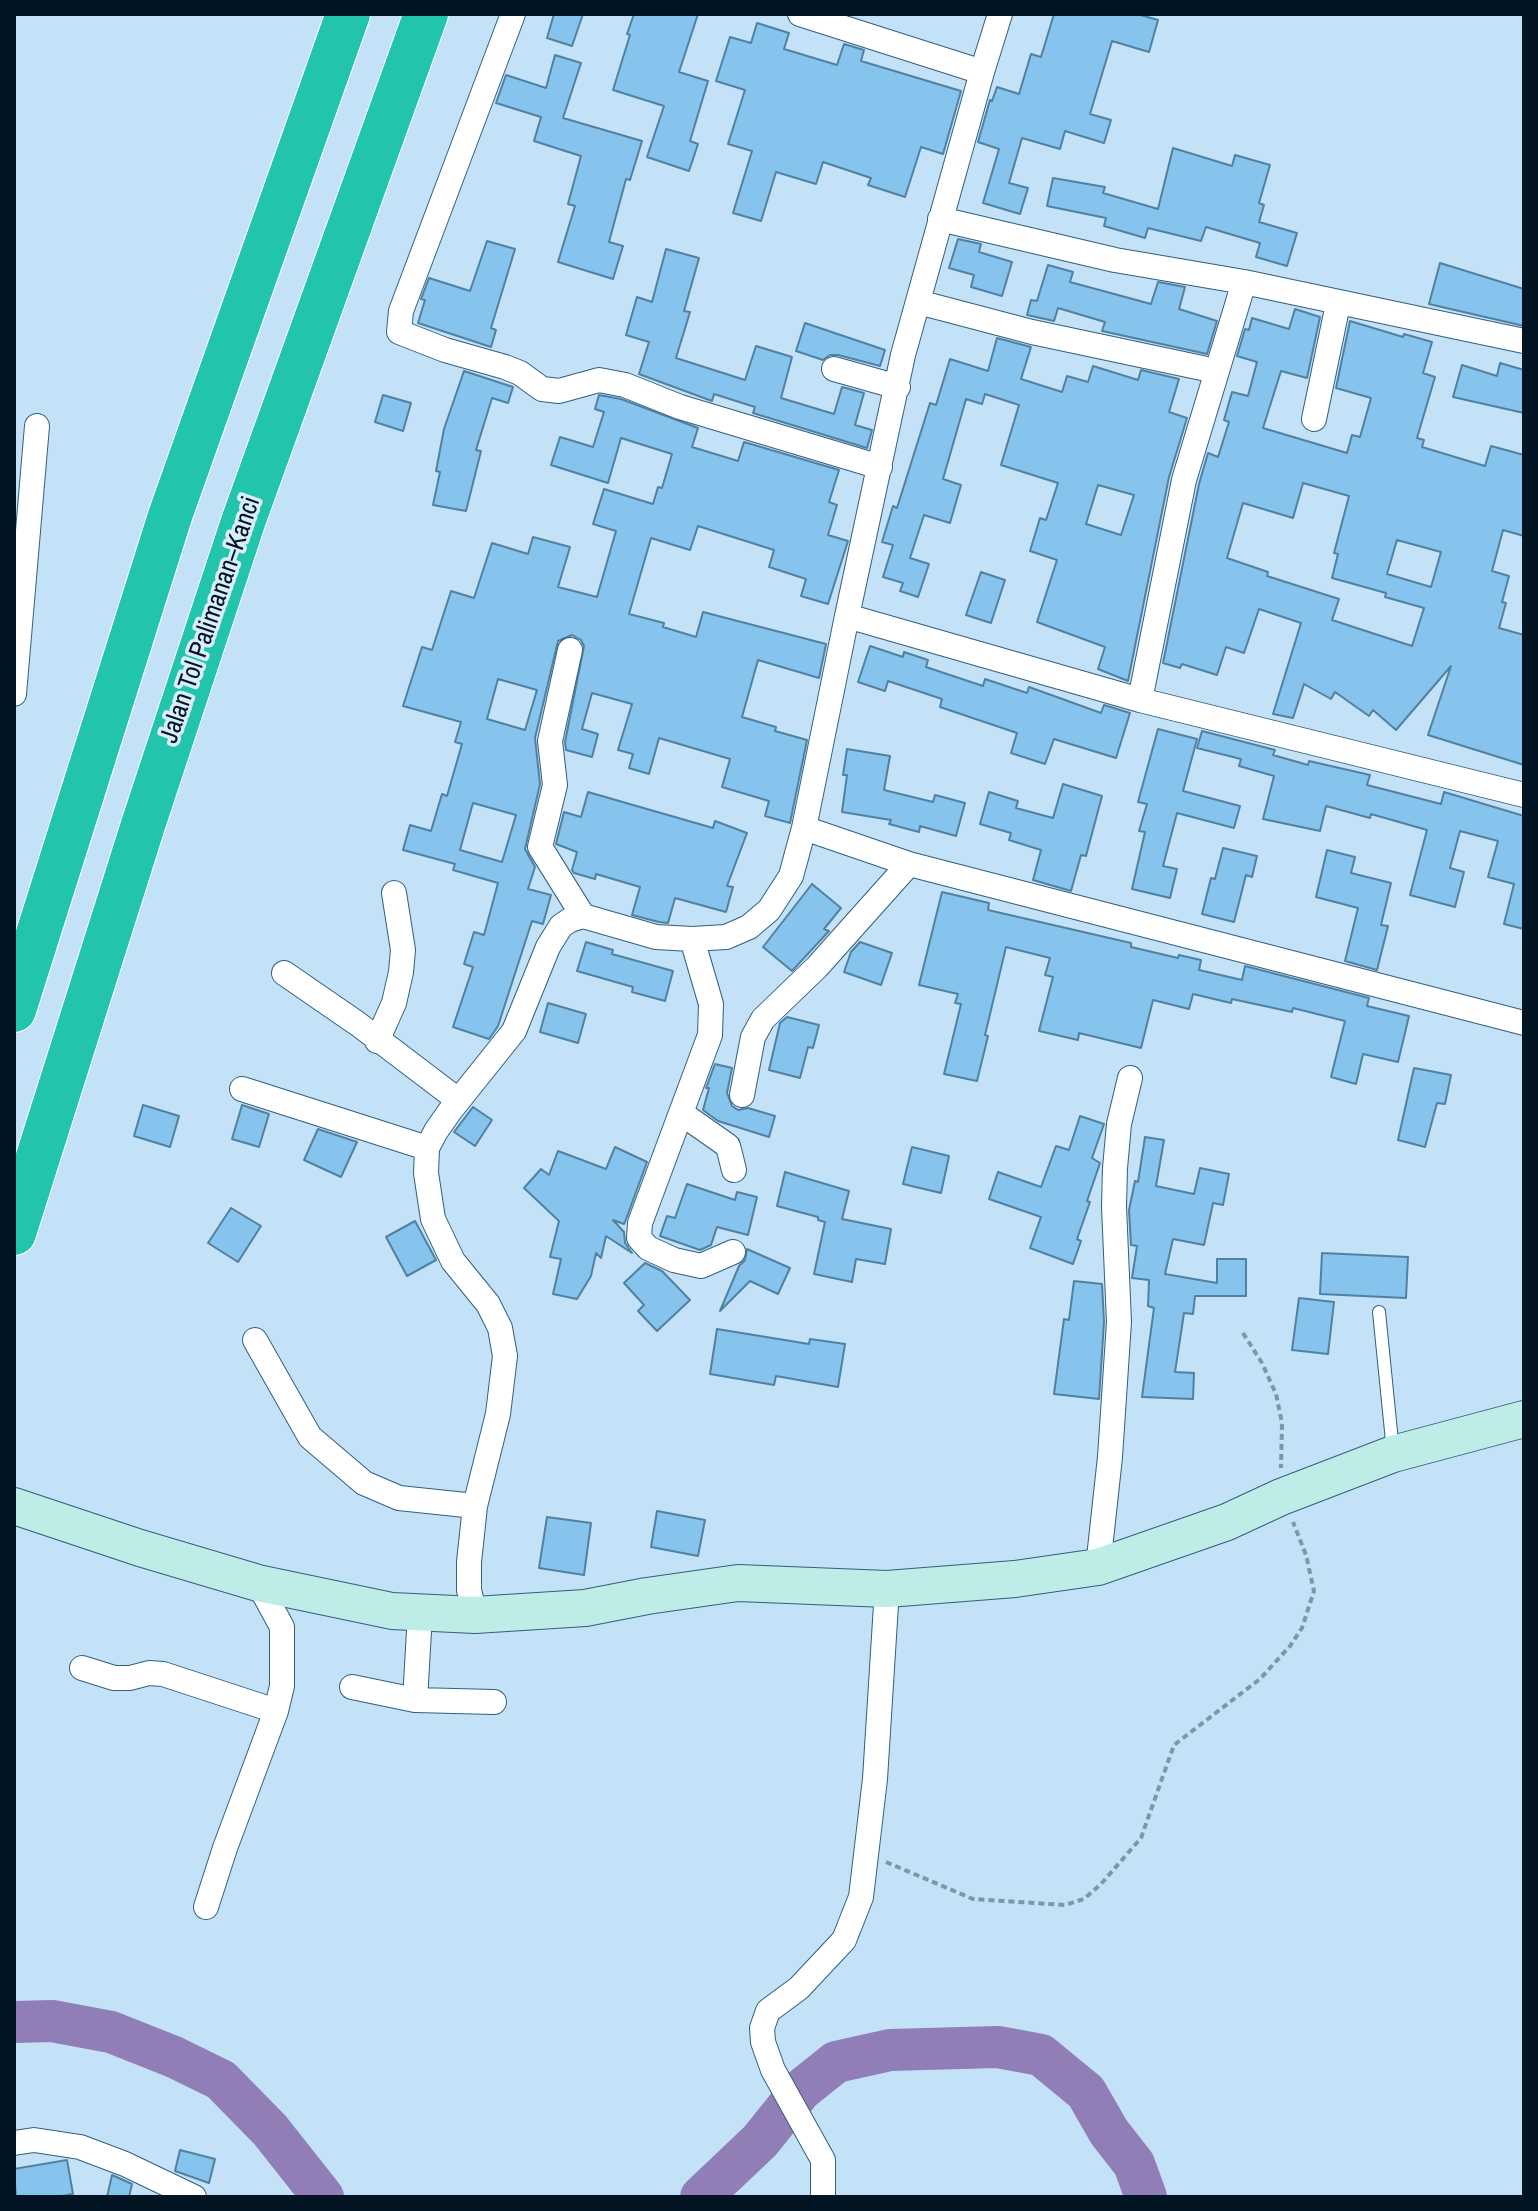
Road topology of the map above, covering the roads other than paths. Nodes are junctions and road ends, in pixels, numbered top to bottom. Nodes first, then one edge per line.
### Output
1 (348, 14) edge
2 (426, 14) edge
3 (513, 14) edge
4 (800, 14) edge
5 (1000, 14) edge
6 (982, 72) junction
7 (940, 219) junction
8 (1244, 282) junction
9 (918, 302) junction
10 (1338, 304) junction
11 (1524, 341) edge
12 (834, 369) dead end
13 (1216, 371) junction
14 (898, 387) junction
15 (1314, 419) dead end
16 (37, 426) dead end
17 (880, 467) junction
18 (21, 535) edge
19 (847, 616) junction
20 (570, 650) dead end
21 (14, 694) edge
22 (1140, 700) junction
23 (1524, 795) edge
24 (804, 828) junction
25 (909, 864) junction
26 (394, 893) dead end
27 (583, 916) junction
28 (692, 939) junction
29 (284, 973) dead end
30 (14, 1010) edge
31 (1524, 1023) edge
32 (377, 1041) junction
33 (1130, 1078) dead end
34 (242, 1089) dead end
35 (742, 1095) dead end
36 (458, 1100) junction
37 (681, 1113) junction
38 (427, 1148) junction
39 (734, 1170) dead end
40 (14, 1233) edge
41 (733, 1252) dead end
42 (1379, 1312) dead end
43 (255, 1340) dead end
44 (1524, 1419) edge
45 (1393, 1454) junction
46 (14, 1506) edge
47 (475, 1506) junction
48 (1098, 1567) junction
49 (258, 1583) junction
50 (887, 1589) junction
51 (420, 1614) junction
52 (475, 1615) junction
53 (82, 1668) dead end
54 (352, 1687) dead end
55 (415, 1700) junction
56 (494, 1702) dead end
57 (276, 1711) junction
58 (206, 1907) dead end
59 (14, 2143) edge
60 (194, 2197) edge
61 (823, 2197) edge

1 - 30 highway
2 - 40 highway, Jalan Tol Palimanan–Kanci
3 - 17 street
4 - 6 street
5 - 6 street
6 - 7 street
7 - 8 street
7 - 9 street
8 - 10 street
8 - 13 street
9 - 13 street
9 - 14 street
10 - 11 street
10 - 15 street
12 - 14 street
13 - 22 street
14 - 17 street
16 - 18 street
17 - 19 street
18 - 21 street
19 - 22 street
19 - 24 street
20 - 27 street
22 - 23 street
24 - 25 street
24 - 28 street
25 - 31 street
25 - 35 street
26 - 32 street
27 - 28 street
27 - 36 street
28 - 37 street
29 - 32 street
32 - 36 street
33 - 48 street
34 - 38 street
36 - 38 street
37 - 39 street
37 - 41 street
38 - 47 street
42 - 45 lane
43 - 47 street
44 - 45 street
45 - 48 street
46 - 49 street
47 - 52 street
48 - 50 street
49 - 51 street
49 - 57 street
50 - 52 street
50 - 61 street
51 - 52 street
51 - 55 street
53 - 57 street
54 - 55 street
55 - 56 street
57 - 58 street
59 - 60 street

